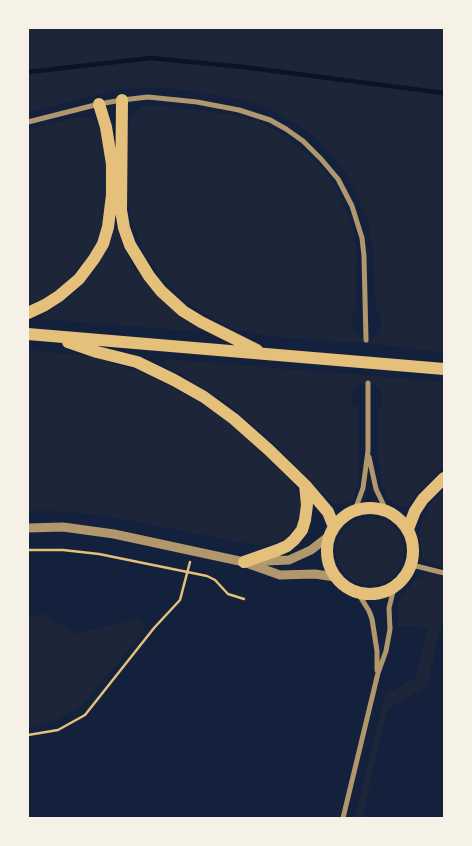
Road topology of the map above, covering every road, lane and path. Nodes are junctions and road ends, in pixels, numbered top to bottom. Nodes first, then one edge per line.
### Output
1 (122, 100) junction
2 (99, 104) junction
3 (28, 122) edge
4 (28, 313) edge
5 (28, 334) edge
6 (49, 335) junction
7 (366, 340) dead end
8 (263, 353) junction
9 (444, 369) edge
10 (368, 383) dead end
11 (368, 451) junction
12 (444, 478) edge
13 (305, 485) junction
14 (355, 510) junction
15 (386, 510) junction
16 (28, 528) edge
17 (408, 529) junction
18 (332, 531) junction
19 (28, 550) edge
20 (192, 551) junction
21 (244, 562) junction
22 (412, 565) junction
23 (188, 572) junction
24 (444, 573) edge
25 (335, 576) junction
26 (394, 588) junction
27 (358, 593) junction
28 (244, 599) dead end
29 (378, 673) junction
30 (28, 736) edge
31 (342, 818) edge

1 - 2 street
1 - 7 street
1 - 8 highway
2 - 3 street
2 - 4 highway
5 - 6 highway
6 - 8 highway
6 - 13 highway
8 - 9 highway
10 - 11 street
11 - 14 street
11 - 15 street
12 - 17 highway
13 - 18 highway
13 - 21 highway
14 - 15 highway
14 - 18 highway
15 - 17 highway
16 - 20 street
17 - 22 highway
18 - 21 street
18 - 25 highway
19 - 23 path
20 - 21 street
20 - 23 path
21 - 25 street
22 - 24 street
22 - 26 highway
23 - 28 path
23 - 30 path
25 - 27 highway
26 - 27 highway
26 - 29 street
27 - 29 street
29 - 31 street

